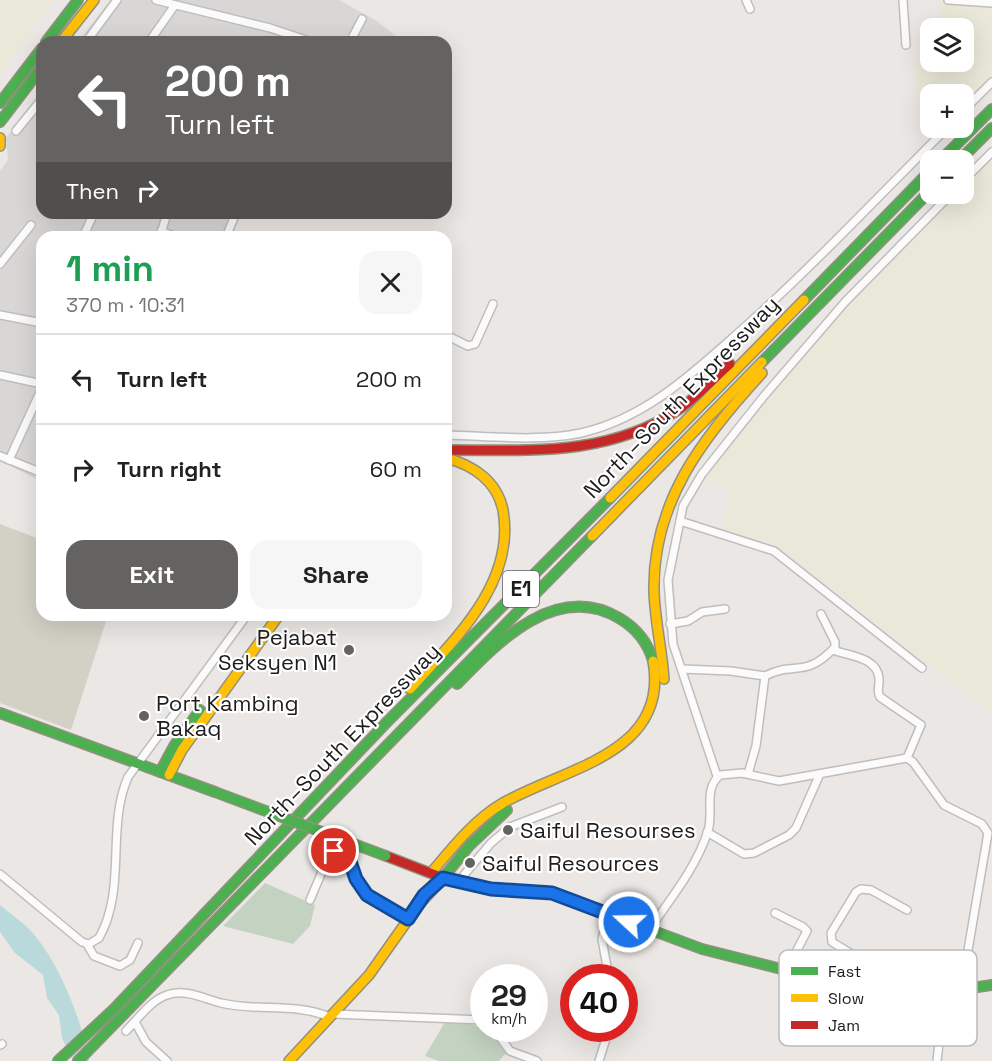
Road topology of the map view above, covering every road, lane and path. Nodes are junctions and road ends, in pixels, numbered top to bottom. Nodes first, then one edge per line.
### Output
1 (78, 0) edge
2 (94, 0) edge
3 (117, 0) edge
4 (156, 0) edge
5 (746, 0) edge
6 (903, 0) edge
7 (948, 0) edge
8 (992, 3) edge
9 (175, 5) junction
10 (750, 9) dead end
11 (362, 19) dead end
12 (51, 36) edge
13 (67, 36) edge
14 (90, 36) edge
15 (153, 36) edge
16 (294, 36) edge
17 (353, 36) edge
18 (906, 45) dead end
19 (36, 55) edge
20 (36, 75) edge
21 (992, 82) edge
22 (4, 94) edge
23 (974, 100) edge
24 (0, 103) edge
25 (36, 106) edge
26 (992, 109) edge
27 (0, 122) edge
28 (992, 128) edge
29 (16, 131) dead end
30 (0, 138) edge
31 (937, 138) edge
32 (0, 146) edge
33 (951, 150) edge
34 (970, 150) edge
35 (992, 152) edge
36 (974, 171) edge
37 (920, 181) edge
38 (920, 201) edge
39 (941, 204) edge
40 (31, 225) dead end
41 (0, 264) edge
42 (492, 304) dead end
43 (0, 315) edge
44 (36, 322) edge
45 (776, 327) junction
46 (452, 338) edge
47 (779, 344) junction
48 (0, 375) edge
49 (36, 384) edge
50 (36, 399) edge
51 (452, 435) edge
52 (452, 450) edge
53 (0, 456) edge
54 (9, 460) junction
55 (452, 460) edge
56 (36, 471) edge
57 (680, 521) junction
58 (725, 609) dead end
59 (821, 614) dead end
60 (243, 621) edge
61 (266, 621) edge
62 (275, 621) edge
63 (670, 624) junction
64 (833, 650) junction
65 (922, 668) dead end
66 (682, 669) junction
67 (765, 676) junction
68 (0, 713) edge
69 (387, 722) junction
70 (907, 758) junction
71 (136, 763) junction
72 (164, 774) junction
73 (748, 774) junction
74 (717, 776) junction
75 (819, 776) junction
76 (355, 778) junction
77 (562, 807) dead end
78 (707, 832) junction
79 (430, 873) junction
80 (0, 874) edge
81 (443, 878) junction
82 (458, 882) junction
83 (424, 895) junction
84 (310, 900) dead end
85 (907, 910) dead end
86 (775, 913) dead end
87 (609, 915) junction
88 (408, 919) junction
89 (649, 930) junction
90 (138, 943) dead end
91 (87, 944) junction
92 (797, 950) edge
93 (845, 950) edge
94 (968, 950) edge
95 (606, 964) edge
96 (779, 968) edge
97 (992, 985) edge
98 (977, 987) edge
99 (331, 1016) junction
100 (470, 1020) edge
101 (135, 1022) junction
102 (126, 1031) dead end
103 (503, 1042) edge
104 (605, 1042) edge
105 (939, 1046) edge
106 (58, 1061) edge
107 (78, 1061) edge
108 (167, 1061) edge
109 (289, 1061) edge
110 (537, 1061) edge
111 (599, 1061) edge
112 (937, 1061) edge

1 - 12 main road
2 - 13 main road
3 - 14 street
4 - 9 street
5 - 10 street
6 - 18 street
7 - 8 street
9 - 15 street
9 - 16 street
11 - 17 street
19 - 22 main road
20 - 27 main road
21 - 23 street
22 - 24 main road
25 - 29 street
26 - 33 main road
28 - 34 main road
30 - 32 main road
31 - 51 street
35 - 36 street
37 - 45 main road, North–South Expressway / E1
38 - 47 main road, North–South Expressway / E1
39 - 57 street
40 - 41 street
42 - 46 street
43 - 44 street
45 - 52 main road
45 - 69 main road, North–South Expressway / E1
47 - 76 main road, North–South Expressway / E1
47 - 81 main road
48 - 49 street
50 - 54 street
53 - 54 street
54 - 56 street
55 - 69 main road
57 - 63 street
57 - 65 street
58 - 63 street
59 - 64 street
60 - 71 street
61 - 72 main road
62 - 72 main road
63 - 66 street
64 - 67 street
64 - 70 street
66 - 67 street
66 - 74 street
67 - 73 street
68 - 71 main road
69 - 106 main road, North–South Expressway / E1
70 - 75 street
70 - 94 street
71 - 72 main road
71 - 91 street
72 - 79 main road, bridge
73 - 74 street
73 - 75 street
74 - 78 street
75 - 78 street
76 - 79 main road
76 - 107 main road, North–South Expressway / E1
77 - 82 street
78 - 89 street
79 - 81 main road
79 - 83 main road
80 - 91 street
81 - 82 main road
81 - 83 main road
82 - 87 main road
83 - 88 main road
84 - 88 street
85 - 93 street
86 - 92 street
87 - 89 main road
87 - 95 street
88 - 99 main road
89 - 96 main road
90 - 91 street
97 - 98 main road
99 - 100 street
99 - 101 street
99 - 109 main road
101 - 102 street
101 - 108 street
103 - 110 street
104 - 111 street
105 - 112 street

